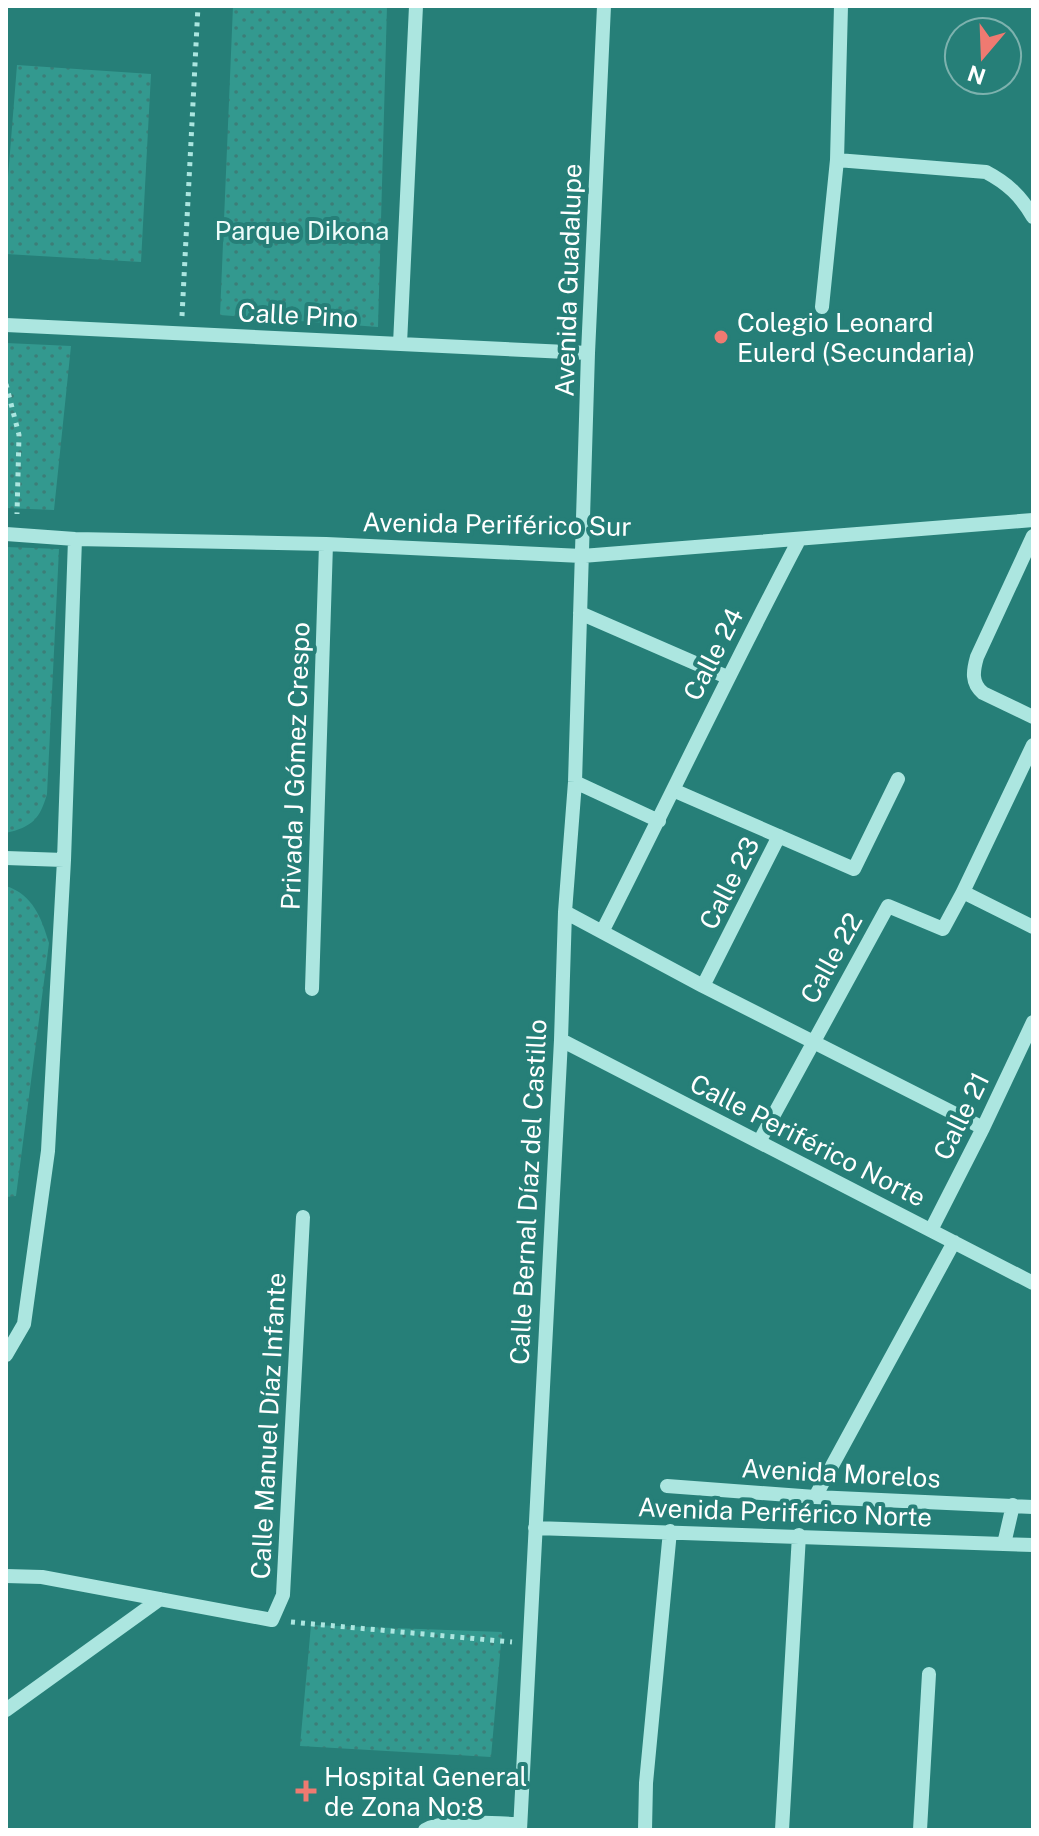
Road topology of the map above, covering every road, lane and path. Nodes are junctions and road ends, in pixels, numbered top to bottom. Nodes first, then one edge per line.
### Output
1 (198, 6) edge
2 (416, 6) edge
3 (604, 6) edge
4 (841, 6) edge
5 (837, 160) junction
6 (1033, 217) edge
7 (822, 307) dead end
8 (6, 325) edge
9 (181, 333) junction
10 (400, 344) junction
11 (588, 353) junction
12 (6, 384) edge
13 (1033, 520) edge
14 (11, 534) edge
15 (1033, 536) edge
16 (75, 539) junction
17 (799, 540) junction
18 (326, 544) junction
19 (582, 556) junction
20 (580, 613) junction
21 (727, 677) junction
22 (1033, 717) edge
23 (1033, 745) edge
24 (898, 779) dead end
25 (575, 782) junction
26 (673, 790) junction
27 (659, 821) junction
28 (779, 836) junction
29 (6, 858) edge
30 (64, 860) junction
31 (963, 892) junction
32 (565, 912) junction
33 (1033, 927) edge
34 (603, 930) junction
35 (703, 986) junction
36 (312, 989) dead end
37 (1033, 1022) edge
38 (561, 1040) junction
39 (813, 1040) junction
40 (983, 1128) junction
41 (759, 1142) junction
42 (303, 1217) dead end
43 (931, 1230) junction
44 (954, 1242) junction
45 (1033, 1283) edge
46 (6, 1355) edge
47 (667, 1486) dead end
48 (815, 1497) junction
49 (1013, 1505) junction
50 (1033, 1507) edge
51 (535, 1528) junction
52 (670, 1531) junction
53 (799, 1535) junction
54 (1004, 1544) junction
55 (1033, 1545) edge
56 (6, 1576) edge
57 (160, 1599) junction
58 (272, 1620) junction
59 (529, 1643) junction
60 (929, 1674) dead end
61 (6, 1710) edge
62 (520, 1827) edge
63 (425, 1830) edge
64 (645, 1830) edge
65 (782, 1830) edge
66 (920, 1830) edge

1 - 9 path
2 - 10 street
3 - 11 street, Avenida Guadalupe
4 - 5 street
5 - 6 street
5 - 7 street
8 - 9 street, Calle Pino
9 - 10 street, Calle Pino
10 - 11 street, Calle Pino
11 - 19 street, Avenida Guadalupe
12 - 14 path
13 - 17 street, Avenida Periférico Sur
14 - 16 street, Avenida Periférico Sur
15 - 22 street
16 - 18 street, Avenida Periférico Sur
16 - 30 street
17 - 19 street, Avenida Periférico Sur
17 - 21 street, Calle 24
18 - 19 street, Avenida Periférico Sur
18 - 36 street, Privada J Gómez Crespo
19 - 20 street, Calle Bernal Díaz del Castillo
20 - 21 street
20 - 25 street, Calle Bernal Díaz del Castillo
21 - 26 street, Calle 24
23 - 31 street, Calle 22
24 - 28 street, Calle 23
25 - 27 street
25 - 32 street, Calle Bernal Díaz del Castillo
26 - 27 street, Calle 24
26 - 28 street
27 - 34 street, Calle 24
28 - 35 street, Calle 23
29 - 30 street
30 - 46 street
31 - 33 street
31 - 39 street, Calle 22
32 - 34 street
32 - 38 street, Calle Bernal Díaz del Castillo
34 - 35 street
35 - 39 street
37 - 40 street, Calle 21
38 - 41 street, Calle Periférico Norte
38 - 51 street, Calle Bernal Díaz del Castillo
39 - 40 street
39 - 41 street, Calle 22
40 - 43 street, Calle 21
41 - 43 street, Calle Periférico Norte
42 - 58 street, Calle Manuel Díaz Infante
43 - 44 street, Calle Periférico Norte
44 - 45 street, Calle Periférico Norte
44 - 48 street
47 - 48 street, Avenida Morelos
48 - 49 street, Avenida Morelos
49 - 50 street, Avenida Morelos
49 - 54 street
51 - 52 street, Avenida Periférico Norte
51 - 59 street, Calle Bernal Díaz del Castillo
52 - 53 street, Avenida Periférico Norte
52 - 64 street
53 - 54 street, Avenida Periférico Norte
53 - 65 street
54 - 55 street, Avenida Periférico Norte
56 - 57 street, Calle Manuel Díaz Infante
57 - 58 street, Calle Manuel Díaz Infante
57 - 61 street
58 - 59 path
59 - 62 street, Calle Bernal Díaz del Castillo
60 - 66 street
62 - 63 street

